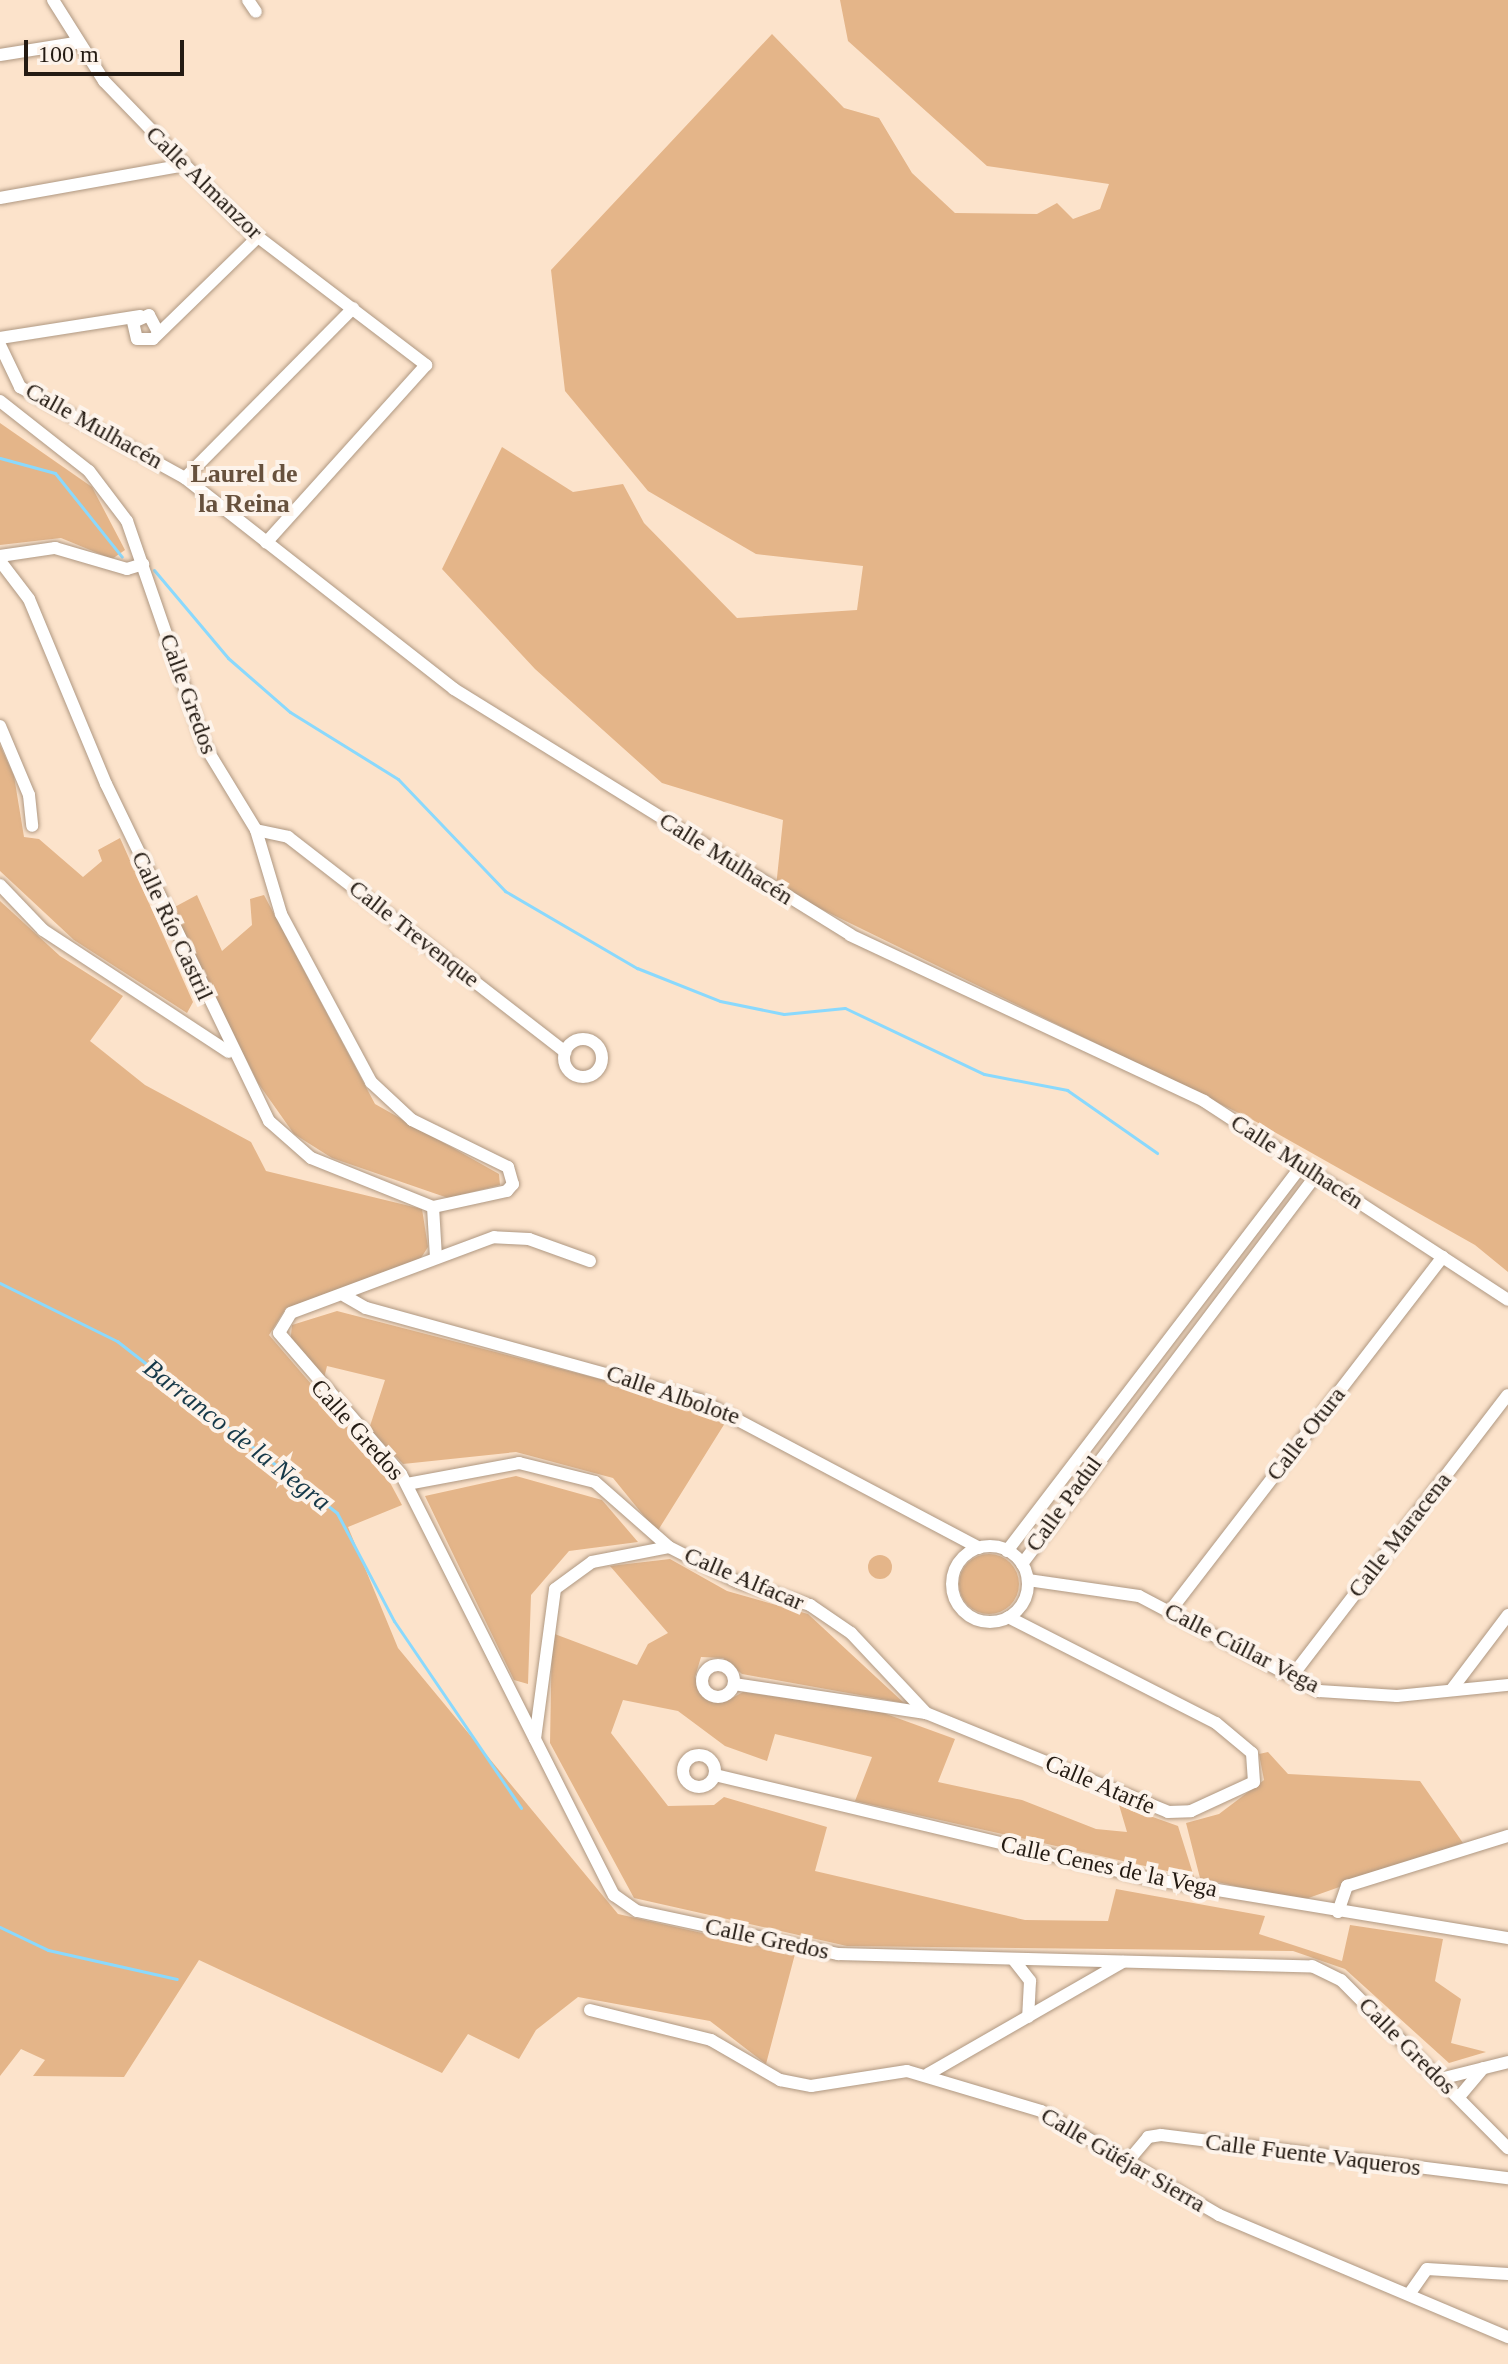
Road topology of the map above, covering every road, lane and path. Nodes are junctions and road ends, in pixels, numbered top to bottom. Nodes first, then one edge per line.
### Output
1 (53, 0) edge
2 (248, 0) edge
3 (256, 12) dead end
4 (75, 43) junction
5 (0, 55) edge
6 (185, 165) junction
7 (0, 198) edge
8 (258, 237) junction
9 (353, 308) junction
10 (140, 316) junction
11 (158, 332) junction
12 (0, 338) edge
13 (1, 350) edge
14 (0, 401) edge
15 (185, 478) junction
16 (266, 543) junction
17 (0, 558) edge
18 (143, 564) junction
19 (0, 726) edge
20 (32, 826) dead end
21 (256, 830) junction
22 (0, 885) edge
23 (212, 1011) junction
24 (192, 1029) junction
25 (231, 1052) junction
26 (565, 1052) dead end
27 (1302, 1165) junction
28 (1316, 1175) junction
29 (433, 1207) junction
30 (1443, 1257) junction
31 (436, 1258) junction
32 (590, 1261) dead end
33 (1224, 1269) junction
34 (1236, 1278) junction
35 (345, 1296) junction
36 (1508, 1300) edge
37 (1158, 1354) junction
38 (1171, 1363) junction
39 (1508, 1395) edge
40 (1096, 1435) junction
41 (1108, 1445) junction
42 (407, 1484) junction
43 (669, 1547) junction
44 (979, 1548) junction
45 (1007, 1551) junction
46 (1022, 1564) junction
47 (1028, 1580) junction
48 (1170, 1611) junction
49 (1508, 1615) edge
50 (1008, 1617) junction
51 (1292, 1676) junction
52 (734, 1684) dead end
53 (1508, 1685) edge
54 (1452, 1689) junction
55 (541, 1697) junction
56 (512, 1698) junction
57 (926, 1713) junction
58 (535, 1739) junction
59 (715, 1775) dead end
60 (1508, 1836) edge
61 (1338, 1912) junction
62 (1508, 1938) edge
63 (1013, 1959) junction
64 (1126, 1961) junction
65 (590, 2010) dead end
66 (1028, 2017) junction
67 (1508, 2062) edge
68 (1483, 2068) junction
69 (928, 2074) junction
70 (1440, 2079) junction
71 (1459, 2097) junction
72 (1508, 2148) edge
73 (1129, 2160) junction
74 (1508, 2178) edge
75 (1508, 2274) edge
76 (1410, 2293) junction
77 (1508, 2337) edge

1 - 4 street, Calle Almanzor
2 - 3 street
4 - 5 street
4 - 6 street, Calle Almanzor
6 - 7 street
6 - 8 street, Calle Almanzor
8 - 9 street, Calle Almanzor
8 - 11 street
9 - 15 street
9 - 16 street, Calle Almanzor
10 - 11 street
10 - 11 street
10 - 12 street
13 - 15 street, Calle Mulhacén
14 - 18 street, Calle Gredos
15 - 16 street, Calle Mulhacén
16 - 27 street, Calle Mulhacén
17 - 18 street
17 - 23 street, Calle Río Castril
18 - 21 street, Calle Gredos
19 - 20 street
21 - 26 street, Calle Trevenque
21 - 29 street, Calle Gredos
22 - 24 street
23 - 24 street
23 - 25 street, Calle Río Castril
24 - 25 street
25 - 29 street, Calle Río Castril
27 - 28 street, Calle Mulhacén
27 - 33 street, Calle Padul
28 - 30 street, Calle Mulhacén
28 - 34 street, Calle Padul
29 - 31 street
30 - 36 street, Calle Mulhacén
30 - 48 street, Calle Otura
31 - 32 street, Calle Gredos
31 - 35 street, Calle Gredos
33 - 34 street
33 - 37 street, Calle Padul
34 - 38 street, Calle Padul
35 - 42 street, Calle Gredos
35 - 44 street, Calle Albolote
37 - 38 street
37 - 40 street, Calle Padul
38 - 41 street, Calle Padul
39 - 51 street, Calle Maracena
40 - 41 street, Calle Padul
40 - 45 street, Calle Padul
41 - 46 street, Calle Padul
42 - 43 street, Calle Alfacar
42 - 56 street, Calle Gredos
43 - 55 street
43 - 57 street, Calle Alfacar
44 - 45 street
44 - 50 street
45 - 46 street
46 - 47 street
47 - 48 street, Calle Cúllar Vega
47 - 50 street
48 - 51 street, Calle Cúllar Vega
49 - 54 street
50 - 57 street, Calle Atarfe
51 - 54 street, Calle Cúllar Vega
52 - 57 street, Calle Atarfe
53 - 54 street, Calle Cúllar Vega
55 - 56 street
55 - 58 street
56 - 58 street, Calle Gredos
58 - 63 street, Calle Gredos
59 - 61 street, Calle Cenes de la Vega
60 - 61 street
61 - 62 street, Calle Cenes de la Vega
63 - 64 street, Calle Gredos
63 - 66 street
64 - 66 street
64 - 70 street, Calle Gredos
65 - 69 street, Calle Güéjar Sierra
66 - 69 street
67 - 68 street
68 - 70 street
68 - 71 street
69 - 73 street, Calle Güéjar Sierra
70 - 71 street, Calle Gredos
71 - 72 street, Calle Gredos
73 - 74 street, Calle Fuente Vaqueros
73 - 76 street, Calle Güéjar Sierra
75 - 76 street
76 - 77 street, Calle Güéjar Sierra

